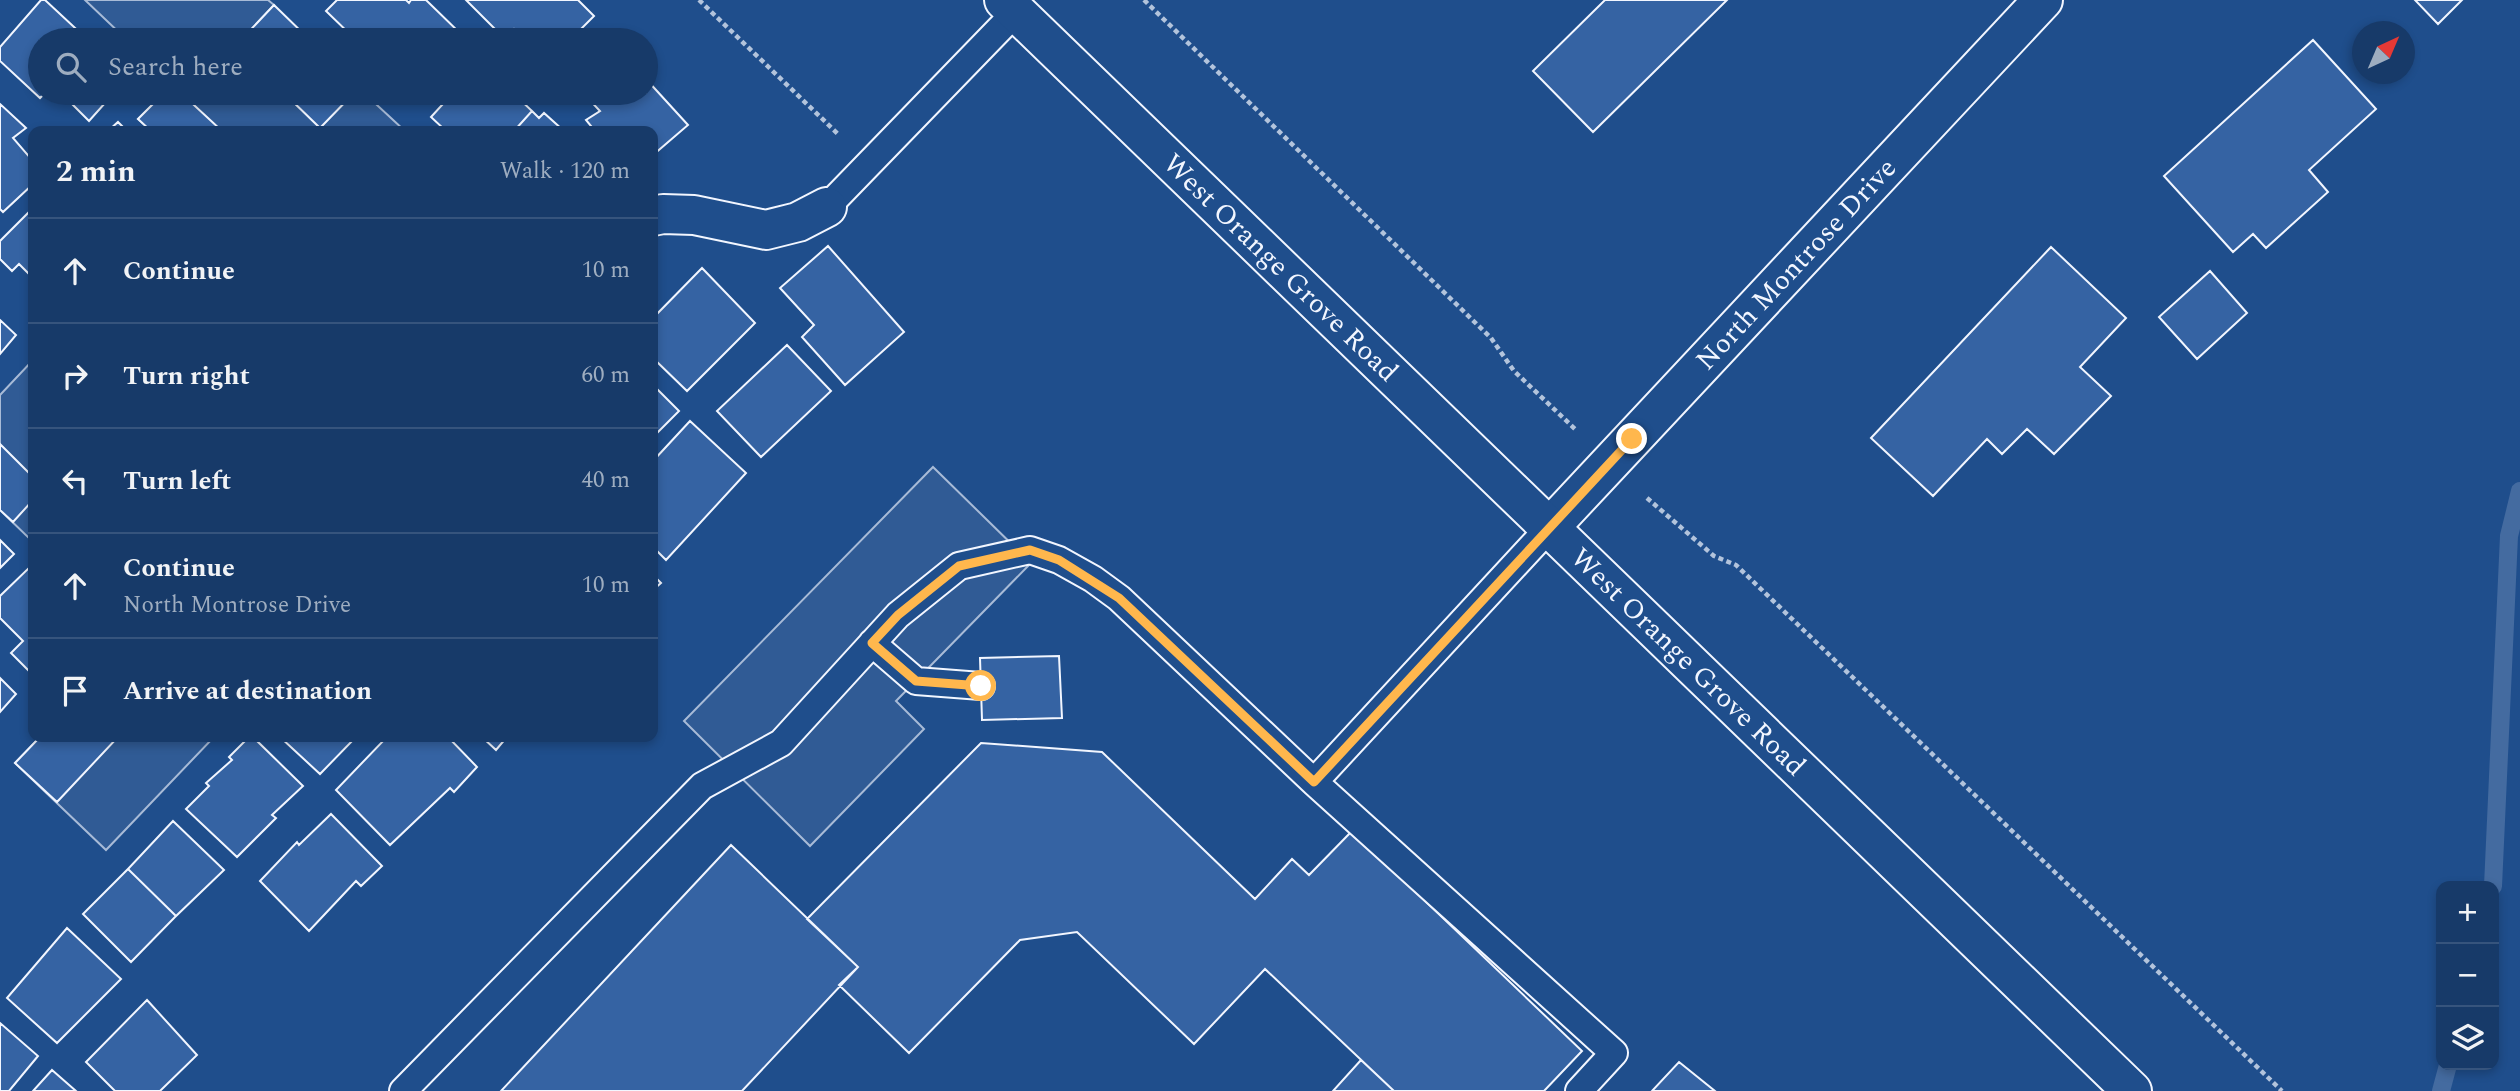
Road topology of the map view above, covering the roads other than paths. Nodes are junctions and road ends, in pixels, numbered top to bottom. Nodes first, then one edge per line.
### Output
1 (2043, 0) edge
2 (1010, 6) edge
3 (827, 207) joint
4 (658, 215) edge
5 (1550, 527) junction
6 (872, 643) junction
7 (981, 686) dead end
8 (1314, 782) junction
9 (403, 1091) edge
10 (1579, 1091) edge
11 (2132, 1091) edge

1 - 5 main road, North Montrose Drive
2 - 3 lane
2 - 5 main road, West Orange Grove Road
3 - 4 main road
5 - 8 lane
5 - 11 main road, West Orange Grove Road
6 - 7 lane
6 - 8 lane
6 - 9 lane
8 - 10 lane

